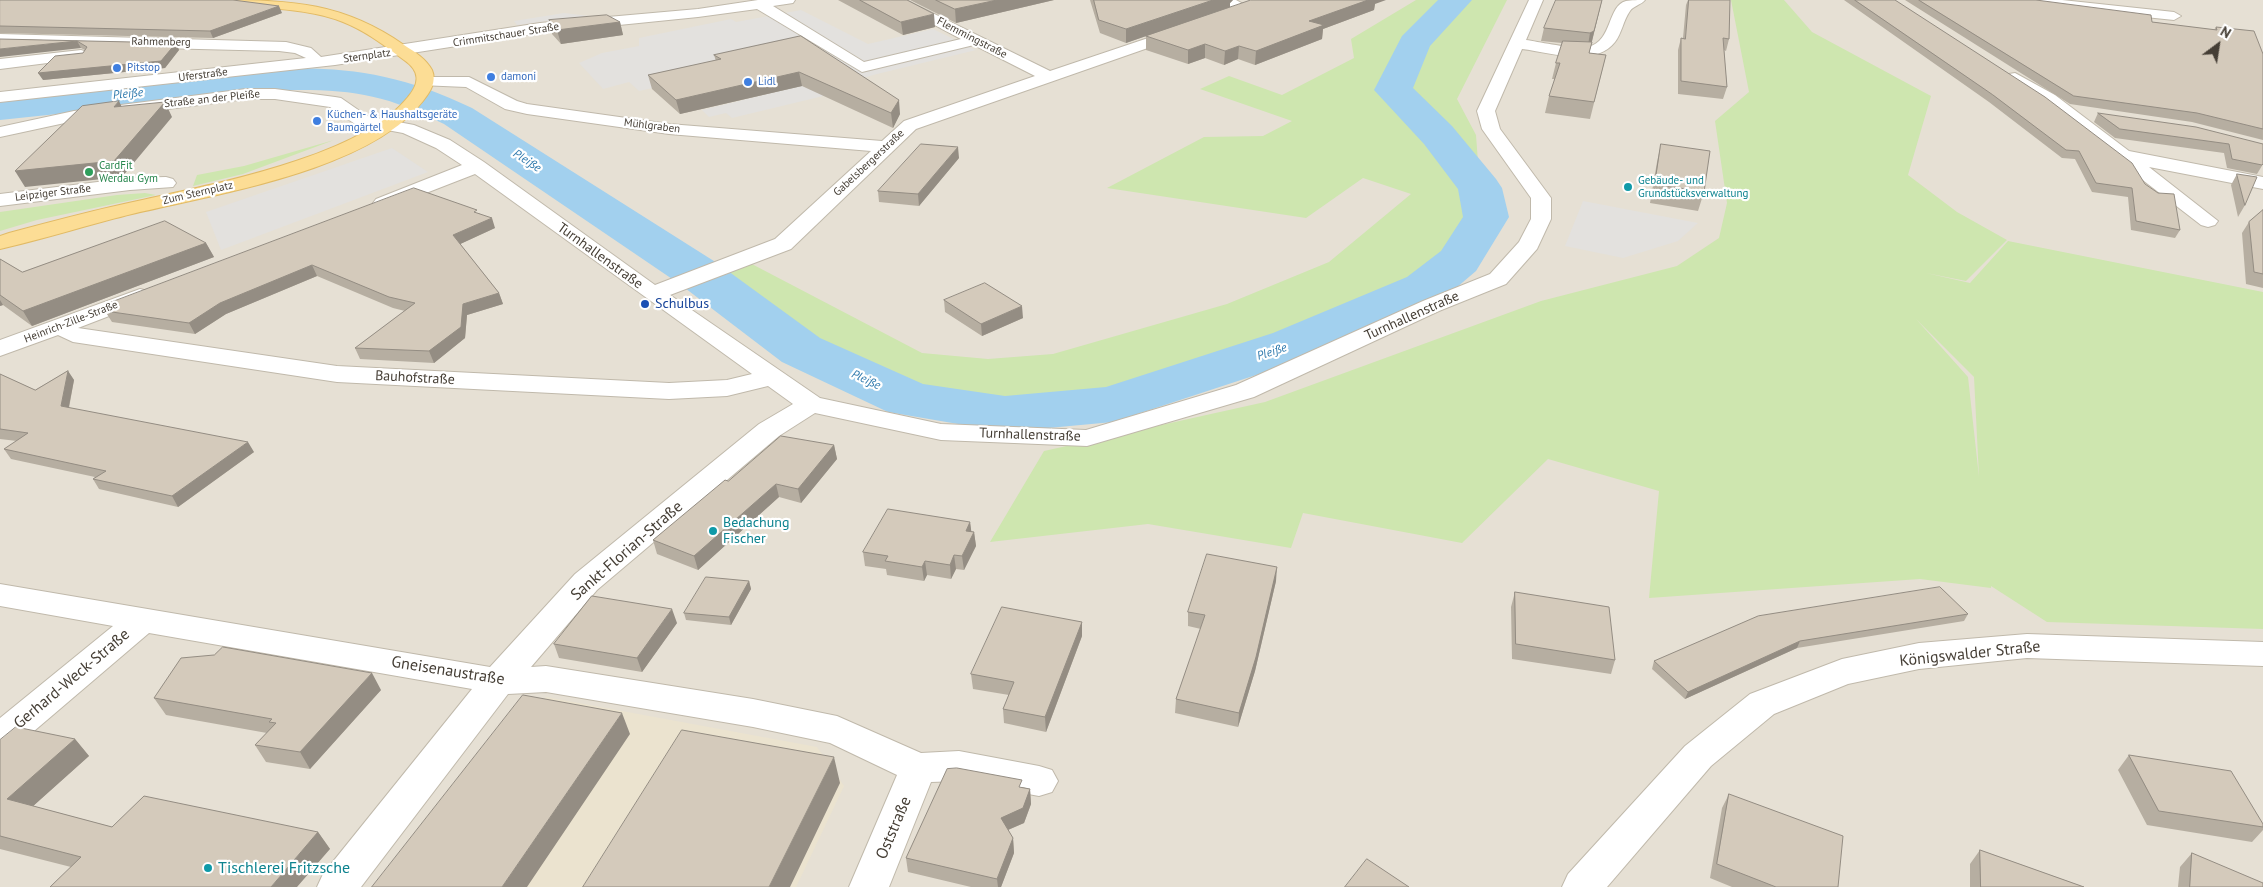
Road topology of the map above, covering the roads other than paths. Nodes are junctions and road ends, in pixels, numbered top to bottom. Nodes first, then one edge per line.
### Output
1 (228, 0) edge
2 (687, 0) edge
3 (788, 0) edge
4 (895, 0) edge
5 (1219, 0) edge
6 (1252, 0) edge
7 (1536, 0) edge
8 (1638, 0) edge
9 (2021, 0) edge
10 (761, 5) junction
11 (1238, 5) junction
12 (698, 13) junction
13 (2174, 16) dead end
14 (1218, 17) edge
15 (1191, 27) edge
16 (0, 39) edge
17 (977, 40) junction
18 (225, 44) junction
19 (1517, 44) junction
20 (403, 51) junction
21 (317, 62) junction
22 (0, 64) edge
23 (1999, 68) edge
24 (1049, 77) junction
25 (425, 83) junction
26 (0, 98) edge
27 (2065, 111) junction
28 (2104, 116) edge
29 (396, 119) junction
30 (0, 132) edge
31 (885, 147) junction
32 (2124, 156) junction
33 (477, 166) junction
34 (2263, 182) edge
35 (166, 183) dead end
36 (0, 200) edge
37 (366, 209) edge
38 (2208, 221) dead end
39 (0, 243) edge
40 (162, 288) edge
41 (653, 294) junction
42 (61, 326) junction
43 (0, 349) edge
44 (774, 377) junction
45 (811, 404) junction
46 (0, 595) edge
47 (144, 619) junction
48 (2263, 654) edge
49 (498, 682) junction
50 (0, 739) edge
51 (918, 768) junction
52 (1039, 781) dead end
53 (337, 887) edge
54 (869, 887) edge
55 (1582, 887) edge

1 - 20 main road
2 - 12 street
3 - 10 street, Crimmitschauer Straße
4 - 17 street, Flemmingstraße
5 - 11 street
6 - 11 street
7 - 19 street, Turnhallenstraße
8 - 19 street
9 - 13 street
10 - 12 street, Crimmitschauer Straße
10 - 17 street
11 - 14 street
12 - 20 street, Crimmitschauer Straße
15 - 24 street, Gabelsbergerstraße
16 - 18 street, Rahmenberg
17 - 24 street, Flemmingstraße
18 - 21 street, Rahmenberg
18 - 22 street
19 - 45 street, Turnhallenstraße
20 - 21 street, Sternplatz
20 - 25 main road, Sternplatz
21 - 26 street, Uferstraße
23 - 27 street
24 - 31 street, Gabelsbergerstraße
25 - 29 main road
25 - 31 street, Mühlgraben
27 - 28 street
27 - 32 street
29 - 30 street, Straße an der Pleiße
29 - 33 street, Turnhallenstraße
29 - 39 main road, Zum Sternplatz
31 - 41 street, Gabelsbergerstraße
32 - 34 street
32 - 38 street
33 - 37 street
33 - 41 street, Turnhallenstraße
35 - 36 street, Leipziger Straße
40 - 42 street, Heinrich-Zille-Straße
41 - 44 street, Turnhallenstraße
42 - 43 street, Heinrich-Zille-Straße
42 - 44 street, Bauhofstraße
44 - 45 street, Turnhallenstraße
45 - 49 street, Sankt-Florian-Straße
46 - 47 street, Gneisenaustraße
47 - 49 street, Gneisenaustraße
47 - 50 street, Gerhard-Weck-Straße
48 - 55 street, Königswalder Straße
49 - 51 street, Gneisenaustraße
49 - 53 street, Sankt-Florian-Straße
51 - 52 street
51 - 54 street, Oststraße

